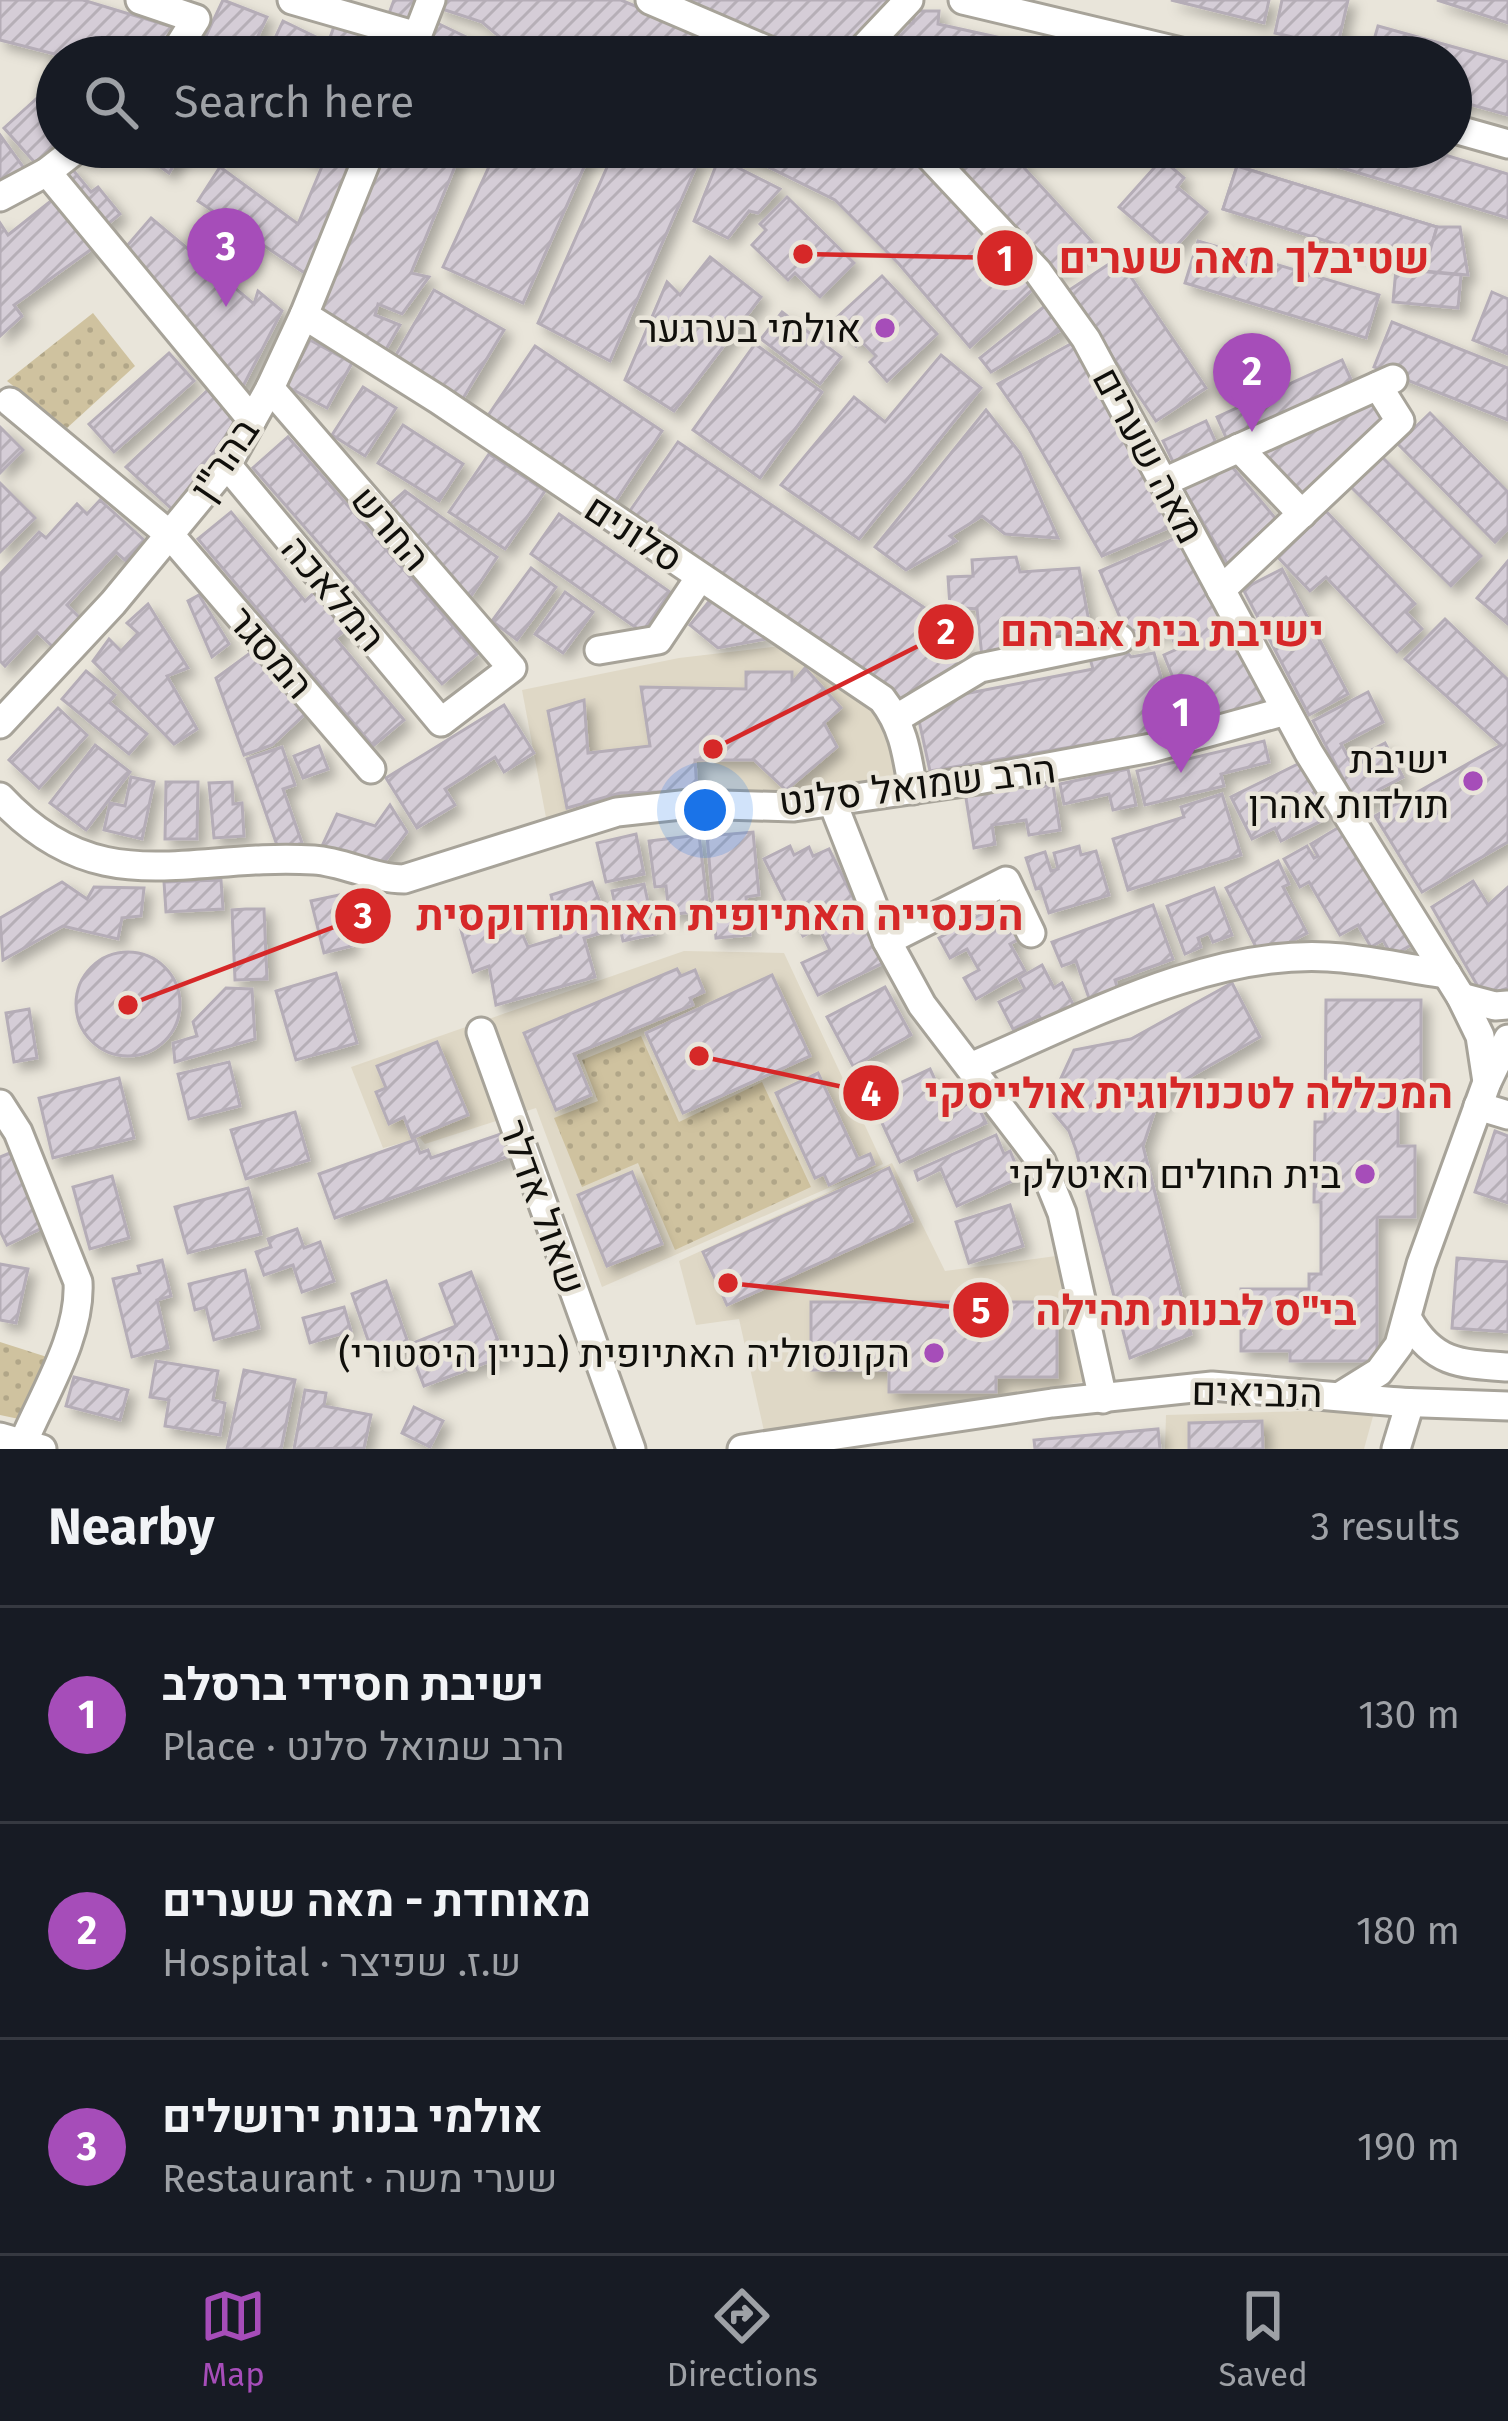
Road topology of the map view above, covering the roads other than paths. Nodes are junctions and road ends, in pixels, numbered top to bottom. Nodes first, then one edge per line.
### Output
1 (140, 0) edge
2 (292, 0) edge
3 (431, 0) edge
4 (650, 0) edge
5 (909, 0) edge
6 (962, 0) edge
7 (185, 36) edge
8 (385, 36) edge
9 (417, 36) edge
10 (734, 36) edge
11 (876, 36) edge
12 (1114, 36) edge
13 (1472, 134) edge
14 (1508, 144) edge
15 (52, 168) edge
16 (364, 168) edge
17 (941, 168) edge
18 (47, 172) junction
19 (0, 197) edge
20 (304, 315) junction
21 (270, 388) junction
22 (10, 402) dead end
23 (252, 420) junction
24 (1239, 448) junction
25 (227, 465) junction
26 (1164, 482) junction
27 (1302, 514) junction
28 (170, 535) junction
29 (700, 577) junction
30 (1221, 590) junction
31 (1120, 639) dead end
32 (599, 650) dead end
33 (1286, 710) junction
34 (897, 718) junction
35 (441, 722) joint
36 (0, 724) edge
37 (371, 769) dead end
38 (913, 790) junction
39 (0, 796) edge
40 (832, 801) junction
41 (1031, 932) dead end
42 (887, 941) junction
43 (1454, 986) junction
44 (1508, 1005) edge
45 (481, 1032) dead end
46 (1508, 1039) edge
47 (970, 1067) junction
48 (1482, 1094) junction
49 (0, 1104) edge
50 (1508, 1115) edge
51 (1408, 1321) junction
52 (1508, 1366) edge
53 (1342, 1395) junction
54 (1103, 1399) junction
55 (1410, 1402) junction
56 (1508, 1406) edge
57 (22, 1443) edge
58 (631, 1449) edge
59 (742, 1449) edge
60 (1396, 1449) edge

1 - 7 street
2 - 8 street
3 - 9 street
4 - 10 street
5 - 11 street
6 - 12 street
13 - 14 street
15 - 18 street
16 - 20 street, בהר"ן
17 - 26 street, מאה שערים
18 - 19 street
18 - 23 street
20 - 21 street, בהר"ן
20 - 29 street, סלונים
21 - 23 street, בהר"ן
21 - 35 street, החרש
22 - 28 street, המסגר
23 - 25 street, בהר"ן
24 - 26 street
24 - 27 street
24 - 27 street
25 - 28 street, בהר"ן
25 - 35 street, המלאכה
26 - 30 street, מאה שערים
27 - 30 street
28 - 36 street, בהר"ן
28 - 37 street, המסגר
29 - 32 street
29 - 34 street, סלונים
30 - 33 street, מאה שערים
31 - 34 street
33 - 38 street, הרב שמואל סלנט
33 - 43 street, מאה שערים
34 - 38 street
38 - 40 street, הרב שמואל סלנט
39 - 40 street, הרב שמואל סלנט
40 - 42 street
41 - 42 street
42 - 47 street
43 - 44 street
43 - 47 street
43 - 48 street, מאה שערים
45 - 58 street, שאול אדלר
46 - 48 street
47 - 54 street
48 - 50 street
48 - 51 street
49 - 57 street
51 - 52 street
51 - 53 street
53 - 54 street, הנביאים
53 - 55 street, הנביאים
54 - 55 street, הנביאים
54 - 59 street, הנביאים
55 - 56 street, הנביאים
55 - 60 street

